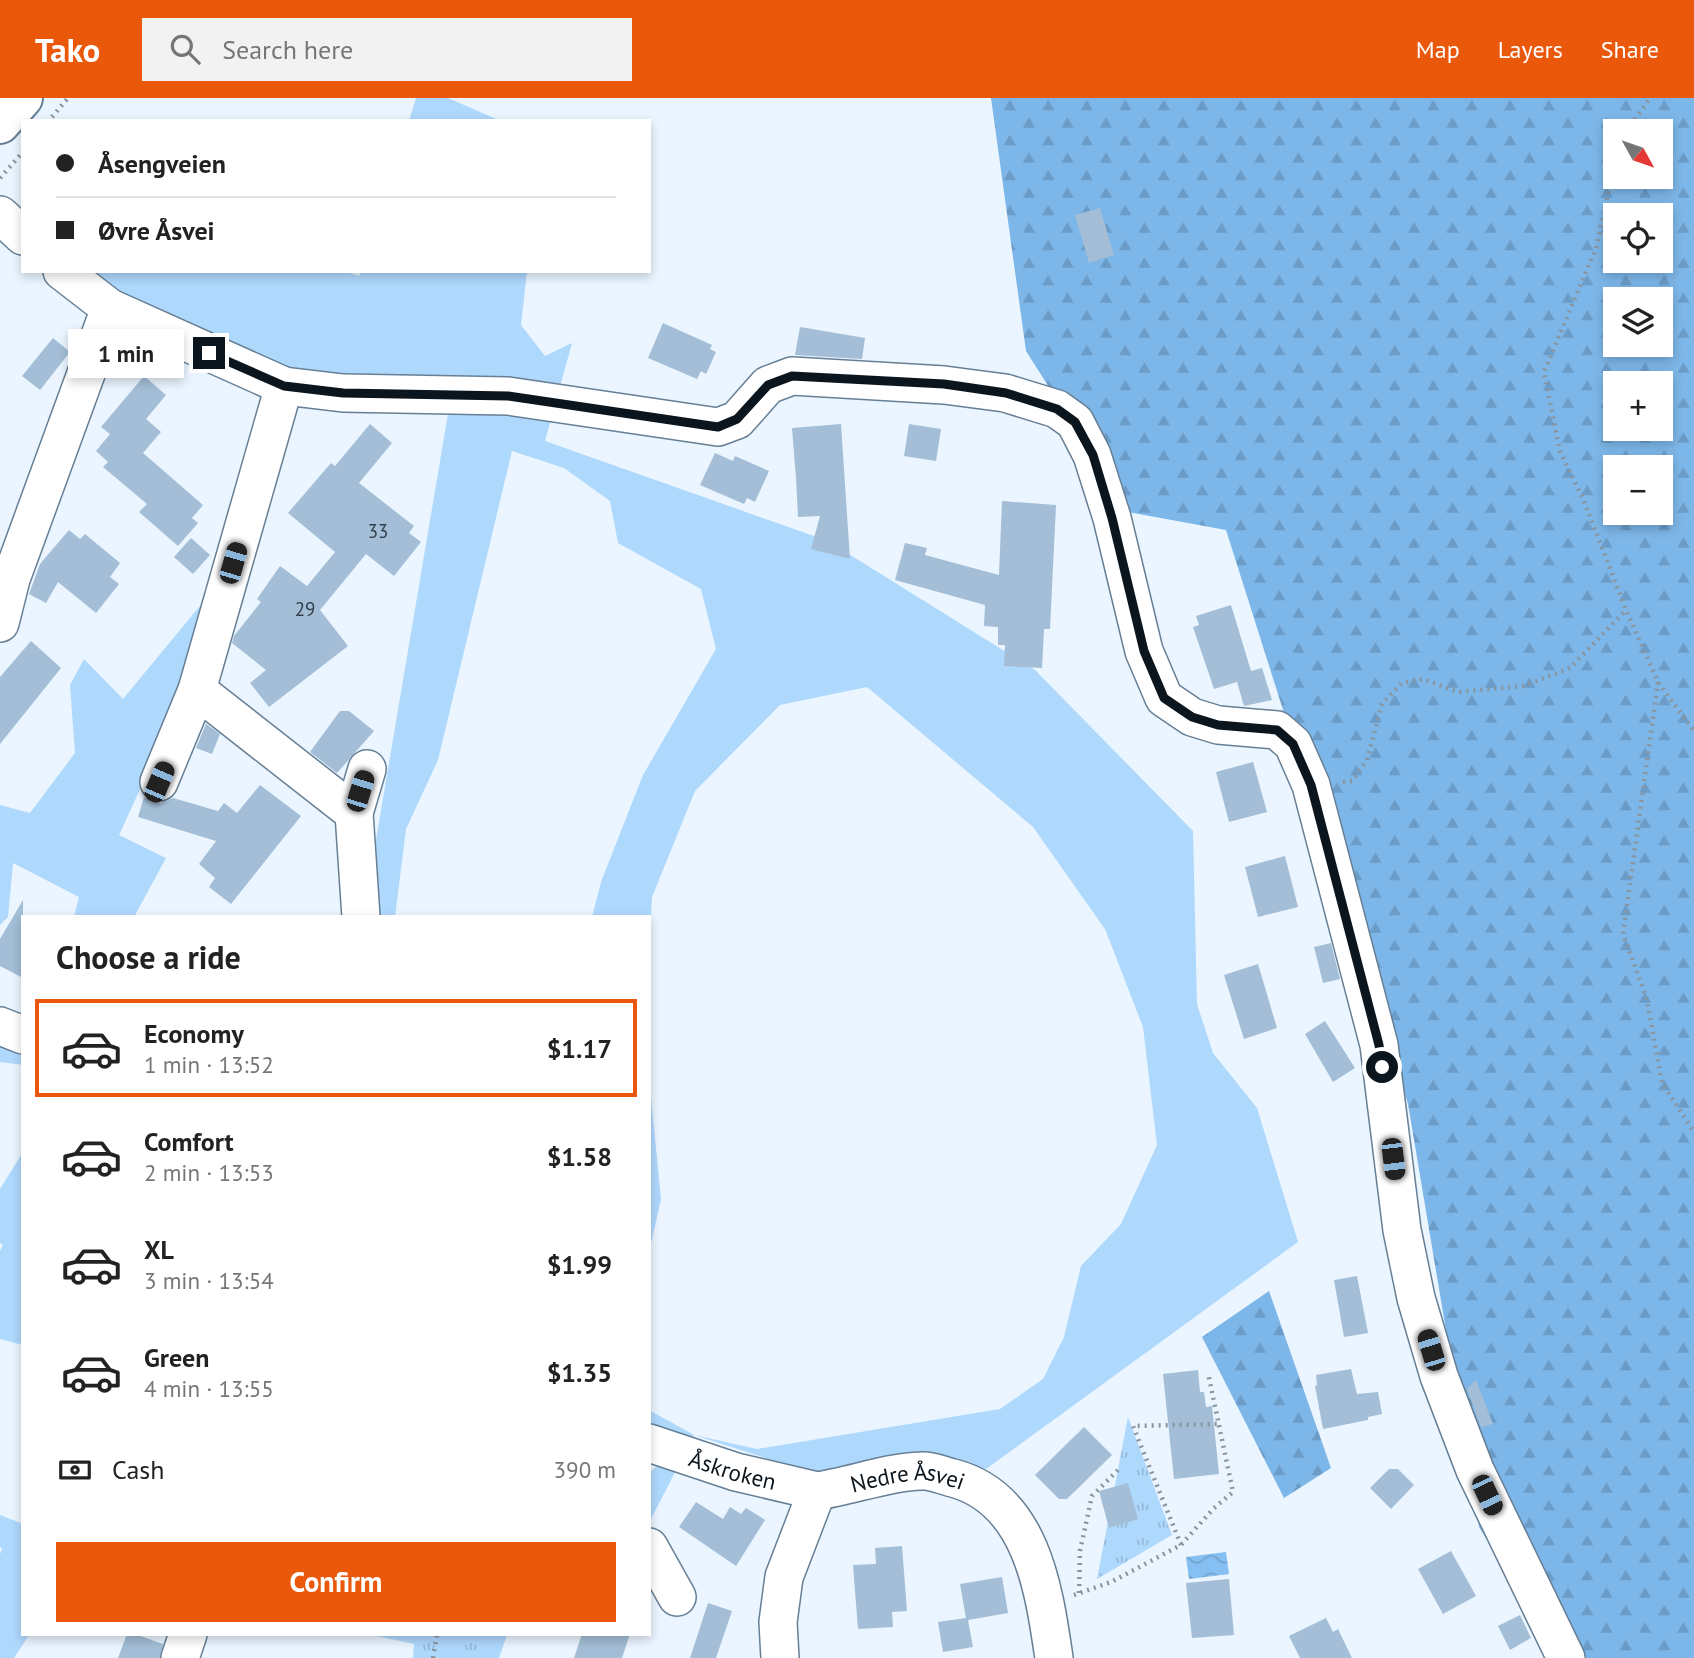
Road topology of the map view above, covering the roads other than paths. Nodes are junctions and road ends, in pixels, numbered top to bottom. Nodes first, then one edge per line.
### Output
1 (23, 98) edge
2 (0, 124) edge
3 (0, 215) edge
4 (21, 234) edge
5 (65, 273) edge
6 (110, 308) junction
7 (284, 386) junction
8 (0, 623) edge
9 (197, 690) junction
10 (367, 769) dead end
11 (159, 782) dead end
12 (354, 813) junction
13 (361, 915) edge
14 (0, 1026) edge
15 (21, 1034) edge
16 (651, 1444) edge
17 (817, 1491) junction
18 (651, 1551) edge
19 (677, 1597) dead end
20 (187, 1636) edge
21 (180, 1658) edge
22 (780, 1658) edge
23 (1054, 1658) edge
24 (1566, 1658) edge

1 - 2 main road
3 - 4 street
5 - 6 street
6 - 7 street
6 - 8 street
7 - 9 street
7 - 24 street
9 - 11 street
9 - 12 street
10 - 12 street
12 - 13 street
14 - 15 street
16 - 17 street, Åskroken
17 - 22 street, Nedre Åsvei
17 - 23 street, Nedre Åsvei
18 - 19 street
20 - 21 street

